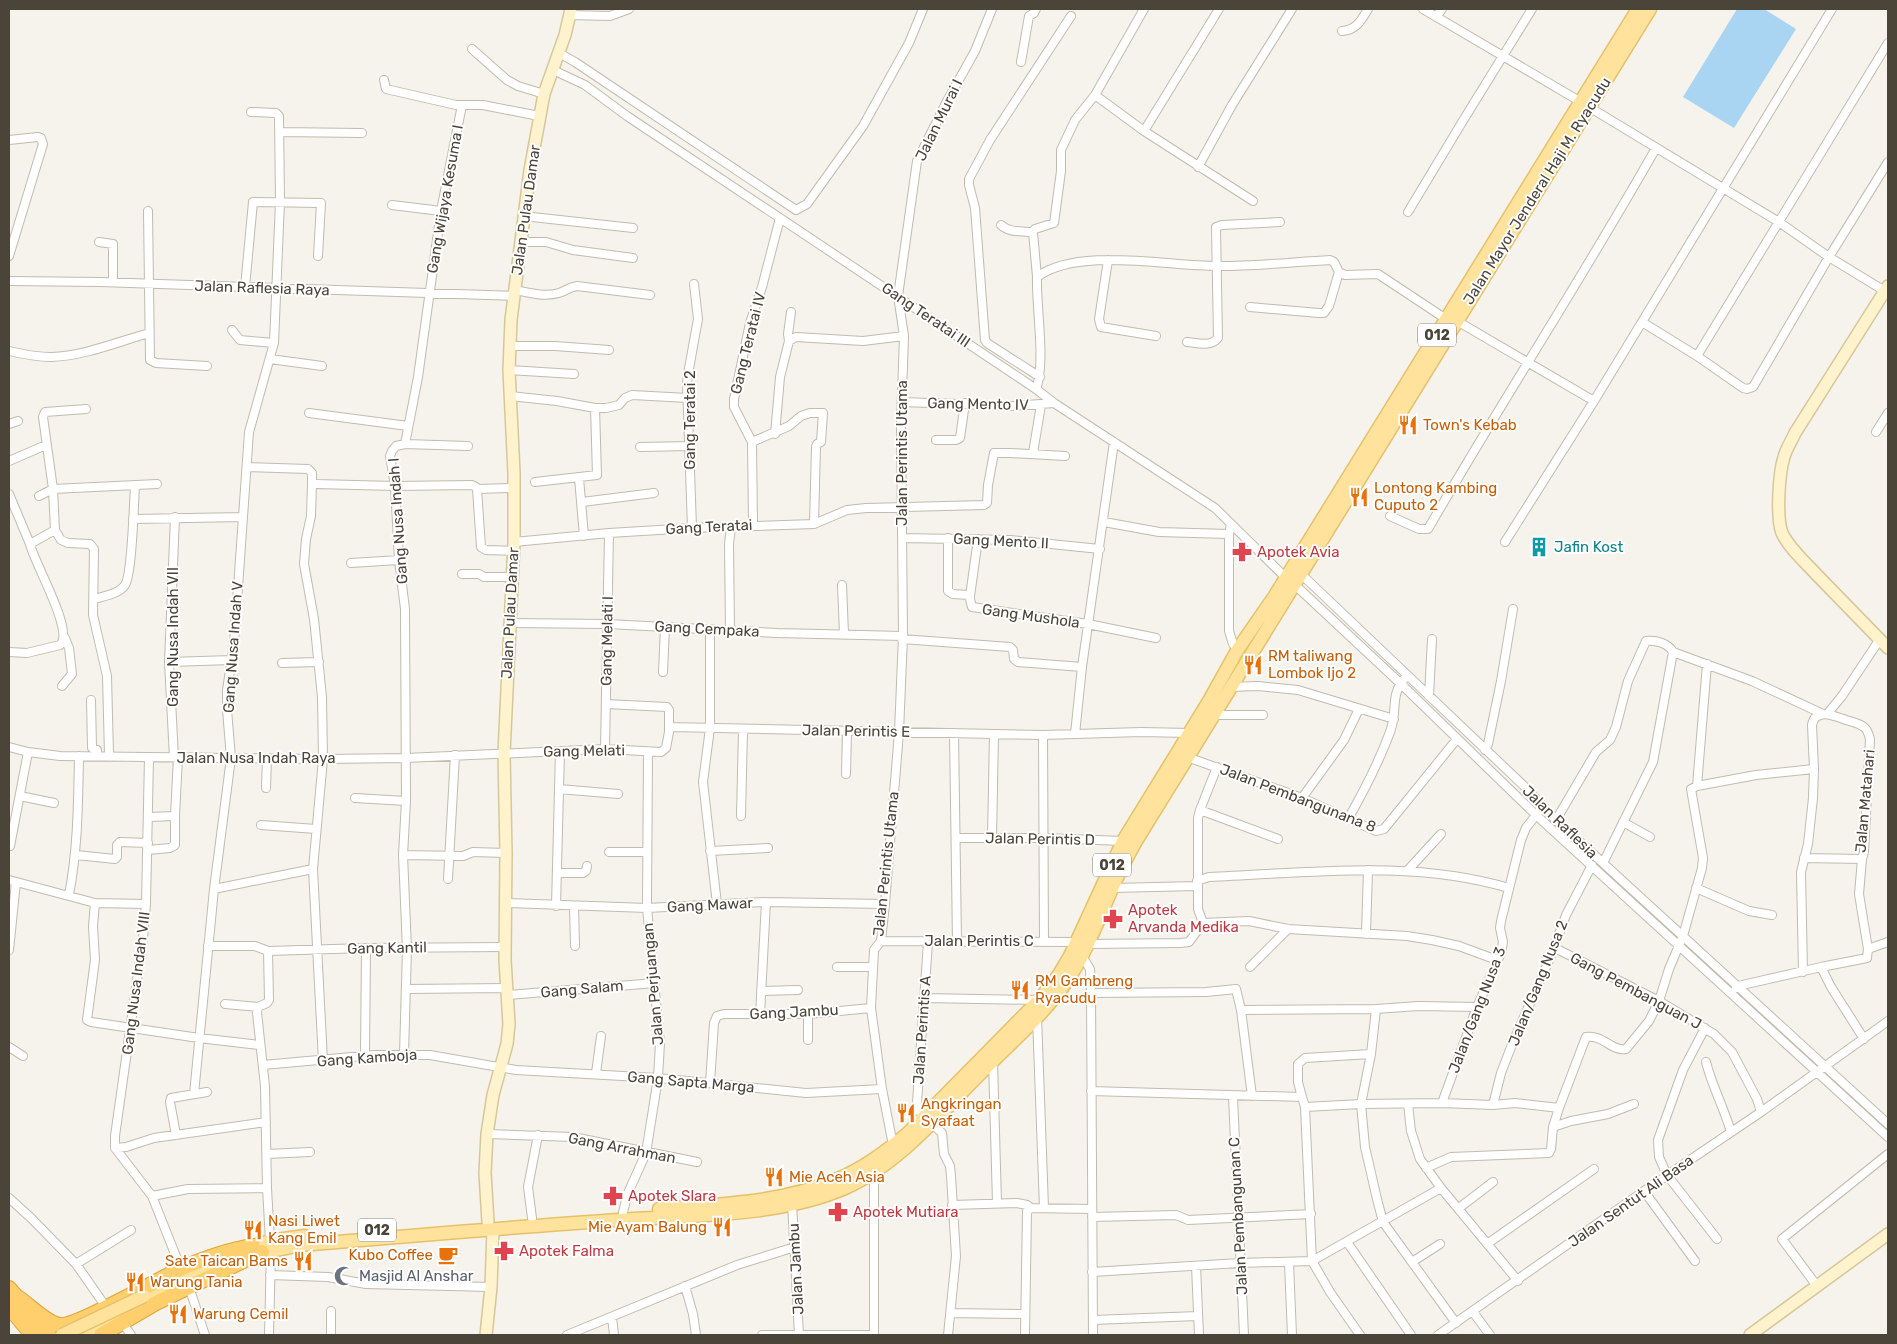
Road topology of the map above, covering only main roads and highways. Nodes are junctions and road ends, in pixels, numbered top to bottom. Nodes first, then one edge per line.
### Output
1 (1638, 9) edge
2 (1650, 9) edge
3 (1585, 104) junction
4 (1490, 268) junction
5 (1470, 280) junction
6 (1452, 316) junction
7 (1293, 577) junction
8 (1229, 689) junction
9 (1210, 701) junction
10 (1193, 733) junction
11 (1083, 943) junction
12 (927, 1120) junction
13 (707, 1210) junction
14 (490, 1226) junction
15 (264, 1247) junction
16 (146, 1299) junction
17 (12, 1301) edge
18 (72, 1331) edge
19 (102, 1334) edge
20 (20, 1335) edge
21 (32, 1335) edge
22 (49, 1335) edge
23 (62, 1335) edge

1 - 3 main road, Jalan Mayor Jenderal Haji M. Ryacudu / 012
2 - 3 main road, Jalan Mayor Jenderal Haji M. Ryacudu
3 - 4 main road, Jalan Mayor Jenderal Haji M. Ryacudu / 012
3 - 5 main road, Jalan Mayor Jenderal Haji M. Ryacudu / 012
4 - 5 main road
4 - 6 main road, Jalan Mayor Jenderal Haji M. Ryacudu / 012
5 - 6 main road, Jalan Mayor Jenderal Haji M. Ryacudu / 012
6 - 7 main road, Jalan Mayor Jenderal Haji M. Ryacudu / 012
7 - 8 main road, Jalan Mayor Jenderal Haji M. Ryacudu
7 - 9 main road, Jalan Mayor Jenderal Haji M. Ryacudu
8 - 9 main road
8 - 10 main road, Jalan Mayor Jenderal Haji M. Ryacudu
9 - 10 main road, Jalan Mayor Jenderal Haji M. Ryacudu
10 - 11 main road, Jalan Mayor Jenderal Haji M. Ryacudu / 012
10 - 11 main road, Jalan Mayor Jenderal Haji M. Ryacudu / 012
11 - 12 main road, Jalan Mayor Jenderal Haji M. Ryacudu / 012
11 - 12 main road, Jalan Mayor Jenderal Haji M. Ryacudu / 012
12 - 13 main road, Jalan Mayor Jenderal Haji M. Ryacudu / 012
12 - 13 main road, Jalan Mayor Jenderal Haji M. Ryacudu / 012
13 - 14 main road, Jalan Mayor Jenderal Haji M. Ryacudu / 012
13 - 14 main road, Jalan Mayor Jenderal Haji M. Ryacudu / 012
14 - 15 main road, Jalan Mayor Jenderal Haji M. Ryacudu / 012
15 - 16 main road, Jalan Mayor Jenderal Haji M. Ryacudu / 012
15 - 18 highway
15 - 19 highway
16 - 18 main road, Jalan Mayor Jenderal Haji M. Ryacudu
16 - 23 main road, Jalan Mayor Jenderal Haji M. Ryacudu, bridge
17 - 18 highway
17 - 20 highway
17 - 21 highway
17 - 22 highway

